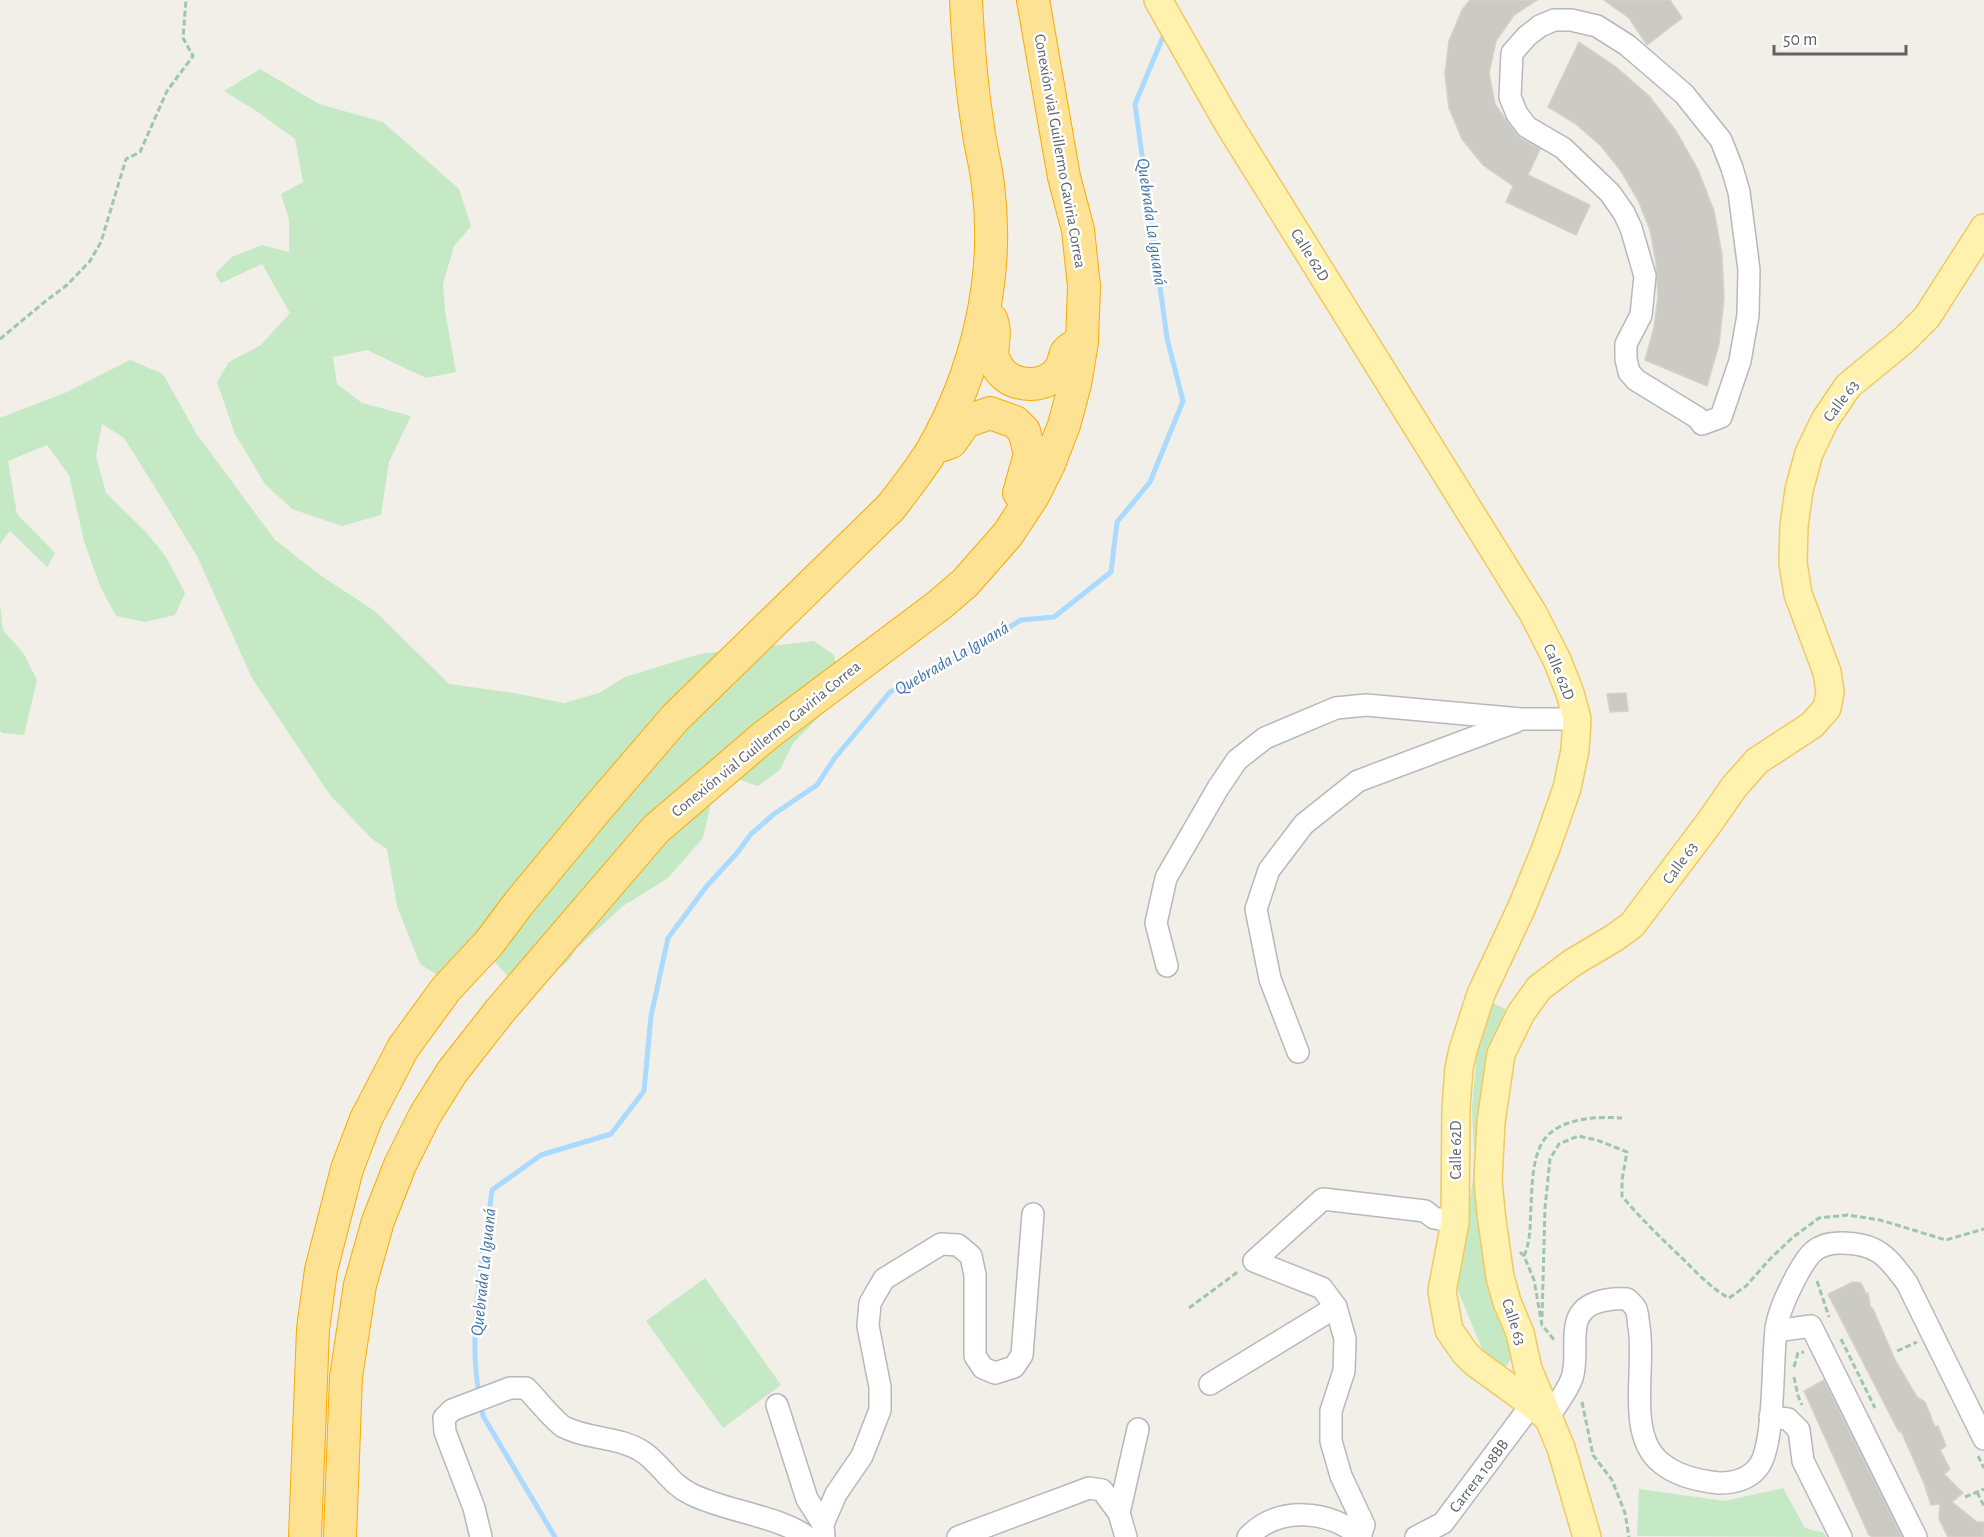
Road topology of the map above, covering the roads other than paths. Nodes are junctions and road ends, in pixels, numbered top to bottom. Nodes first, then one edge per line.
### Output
1 (966, 0) edge
2 (1033, 0) edge
3 (1158, 0) edge
4 (1984, 228) edge
5 (985, 304) junction
6 (1082, 342) junction
7 (1712, 421) joint
8 (932, 449) junction
9 (1008, 534) junction
10 (1521, 719) junction
11 (1576, 719) junction
12 (1167, 966) dead end
13 (1298, 1052) dead end
14 (1033, 1214) dead end
15 (1455, 1222) junction
16 (1336, 1307) junction
17 (1776, 1328) junction
18 (1210, 1384) dead end
19 (777, 1405) dead end
20 (1540, 1411) junction
21 (1770, 1417) junction
22 (1138, 1429) dead end
23 (1984, 1439) edge
24 (1119, 1513) junction
25 (818, 1533) edge
26 (1361, 1536) edge
27 (305, 1537) edge
28 (340, 1537) edge
29 (481, 1537) edge
30 (958, 1537) edge
31 (1126, 1537) edge
32 (1248, 1537) edge
33 (1416, 1537) edge
34 (1587, 1537) edge
35 (1841, 1537) edge
36 (1916, 1537) edge

1 - 5 highway
2 - 6 highway, Conexión vial Guillermo Gaviria Correa
3 - 11 main road, Calle 62D
4 - 20 main road, Calle 63
5 - 6 highway
5 - 8 highway
6 - 9 highway, Conexión vial Guillermo Gaviria Correa
7 - 7 street
8 - 9 highway
8 - 27 highway
9 - 28 highway, Conexión vial Guillermo Gaviria Correa
10 - 11 street
10 - 12 street
10 - 13 street
11 - 15 main road, Calle 62D
14 - 25 street
15 - 16 street
15 - 20 main road, Calle 62D
16 - 18 street
16 - 26 street
17 - 21 street
17 - 23 street
17 - 36 street
19 - 25 street
20 - 21 street, Carrera 108BB
20 - 33 street, Carrera 108BB
20 - 34 main road, Calle 63
21 - 35 street
22 - 24 street
24 - 30 street
24 - 31 street
25 - 29 street
26 - 32 street

